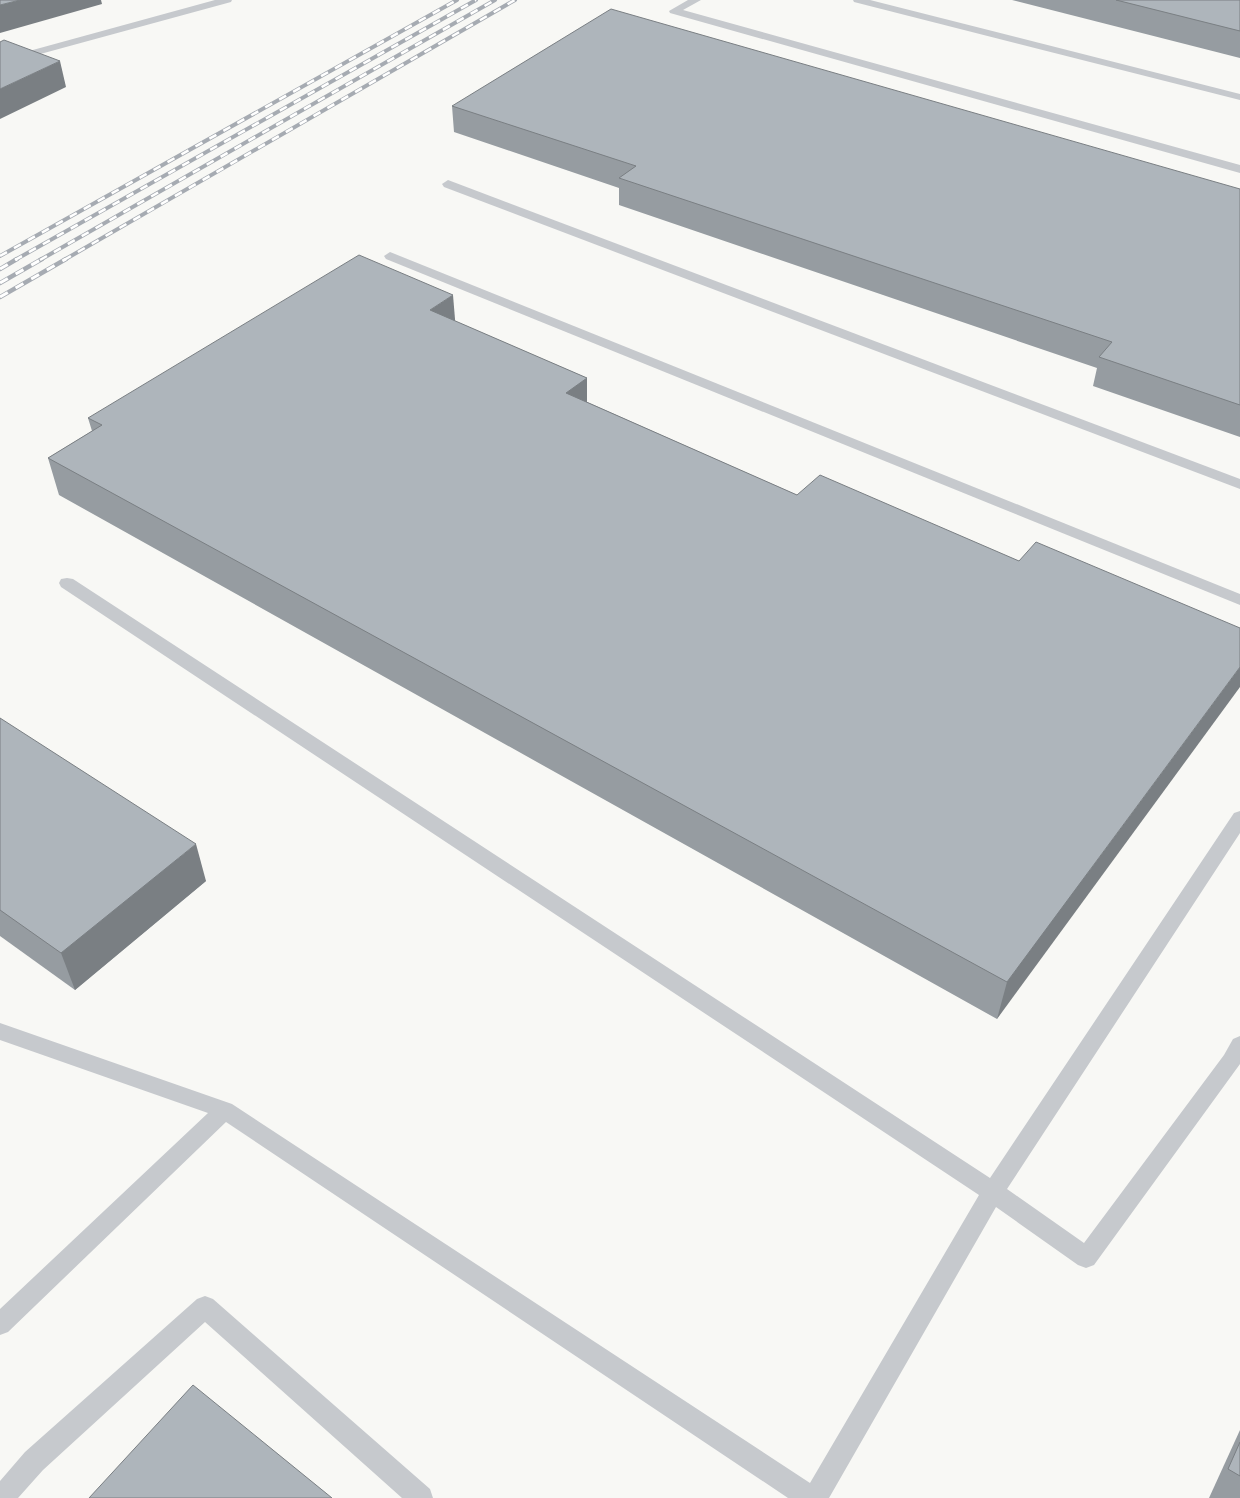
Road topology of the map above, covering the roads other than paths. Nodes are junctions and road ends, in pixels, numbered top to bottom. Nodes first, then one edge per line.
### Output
1 (227, 0) edge
2 (696, 0) edge
3 (858, 0) edge
4 (0, 62) edge
5 (1240, 97) edge
6 (1240, 169) edge
7 (448, 184) dead end
8 (390, 256) dead end
9 (1240, 484) edge
10 (67, 583) dead end
11 (1240, 600) edge
12 (1240, 818) edge
13 (0, 1031) edge
14 (1240, 1045) edge
15 (225, 1110) junction
16 (993, 1192) junction
17 (0, 1324) edge
18 (1, 1498) edge
19 (421, 1498) edge
20 (810, 1498) edge
21 (815, 1498) edge

1 - 4 lane
2 - 6 lane
3 - 5 lane
7 - 9 lane
8 - 11 lane
10 - 16 lane
12 - 16 lane
13 - 15 lane
14 - 16 lane
15 - 17 lane
15 - 20 lane
16 - 21 lane
18 - 19 lane

